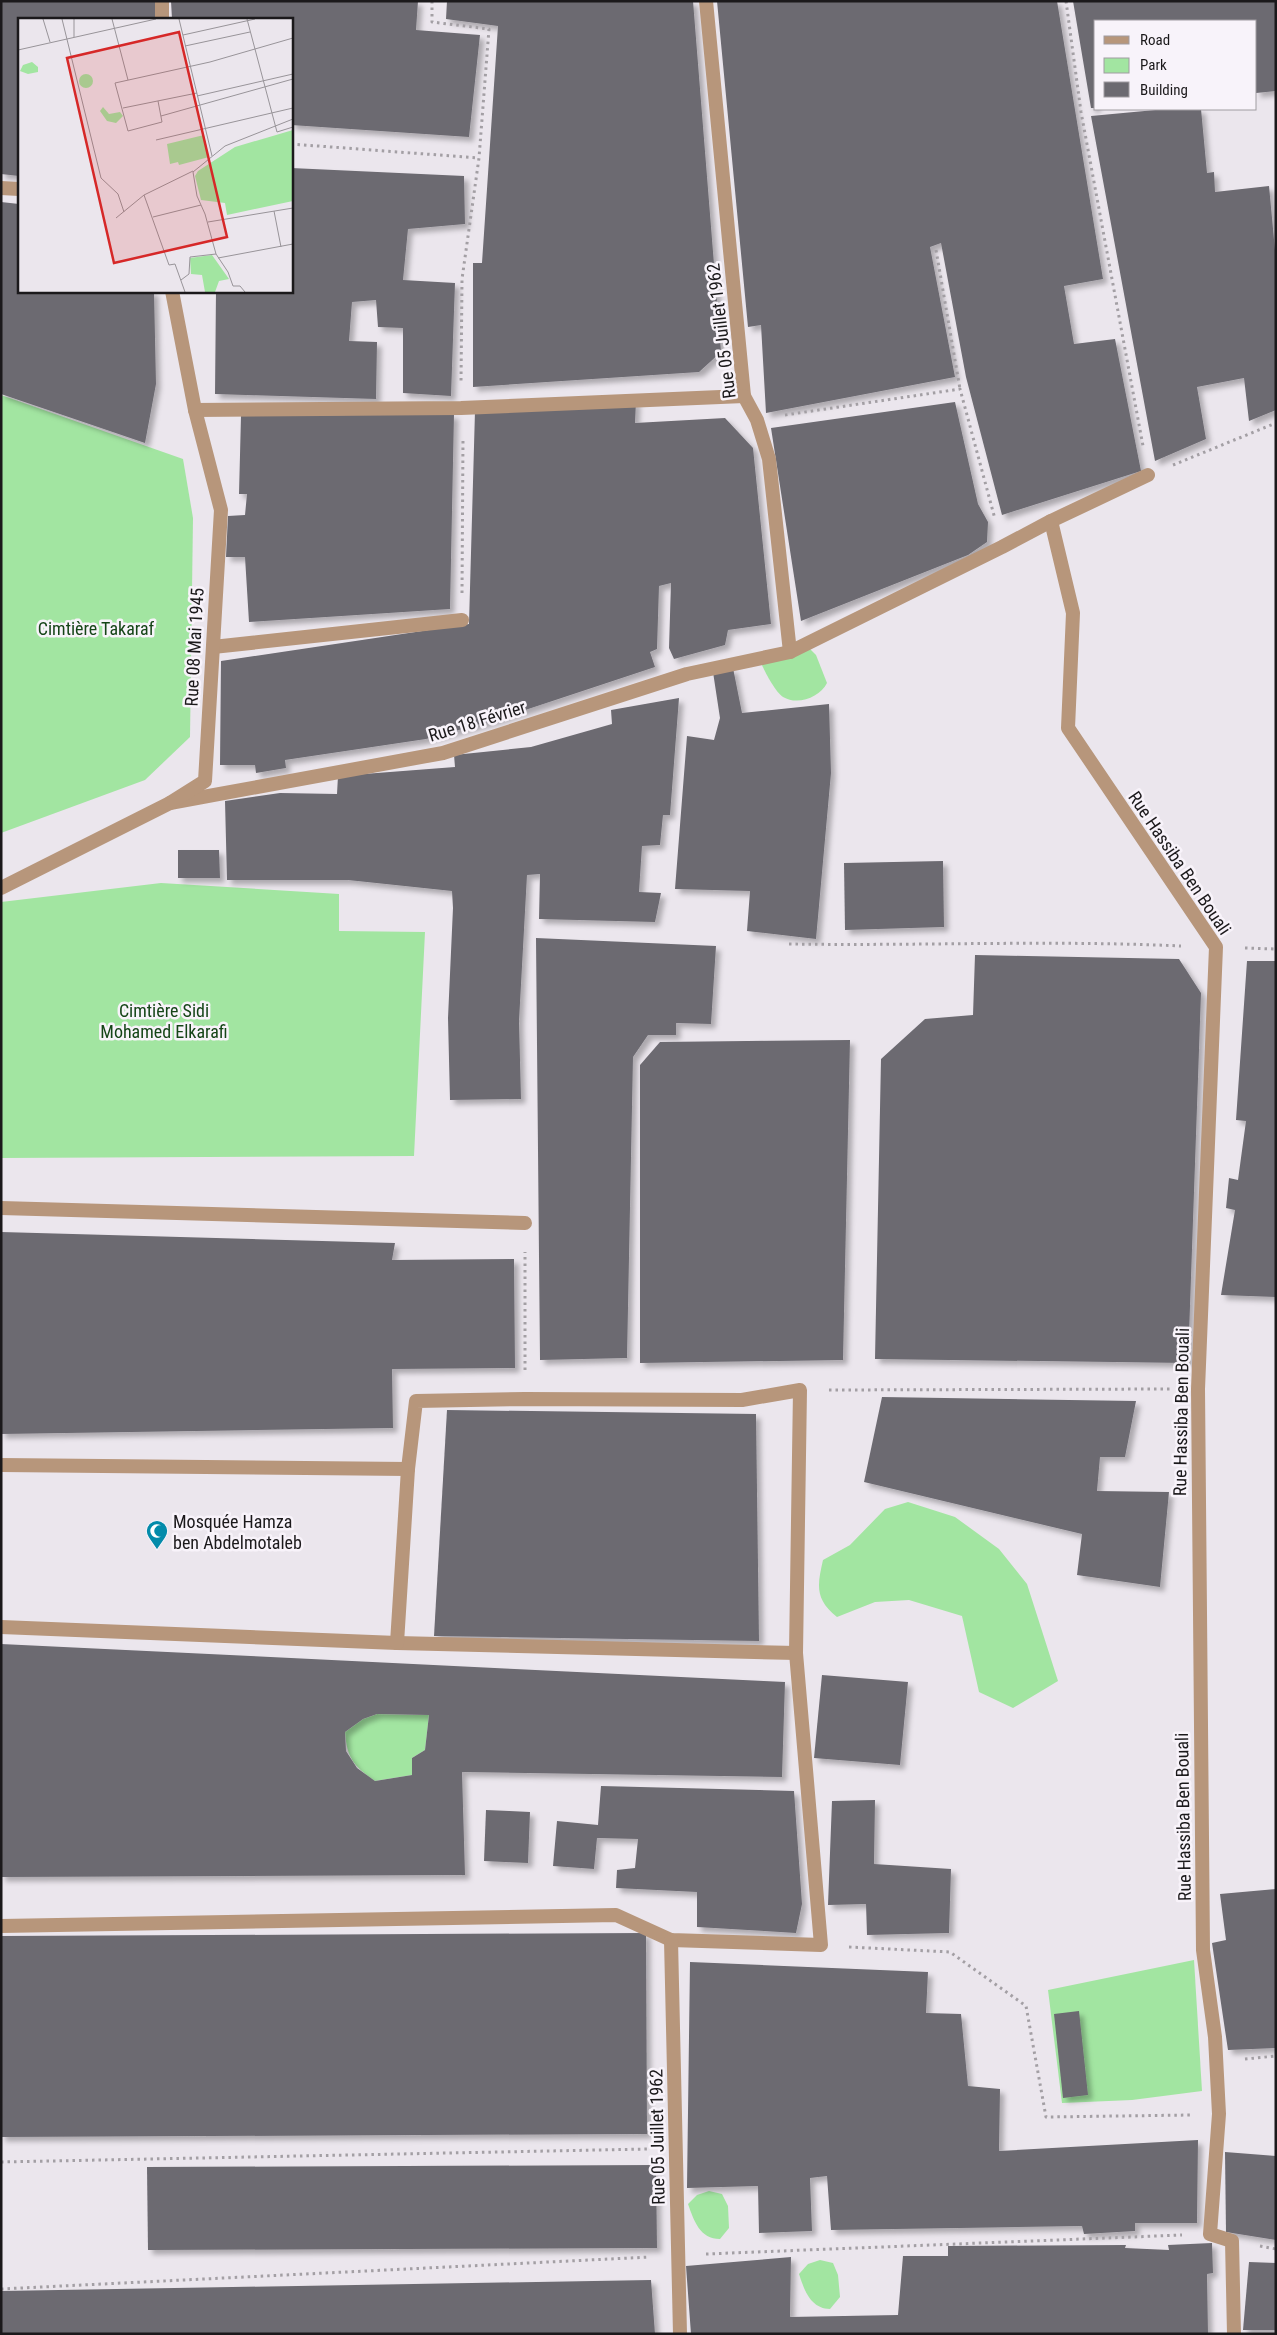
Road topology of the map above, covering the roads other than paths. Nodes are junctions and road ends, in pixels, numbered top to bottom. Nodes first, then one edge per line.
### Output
1 (162, 1) edge
2 (706, 1) edge
3 (162, 18) edge
4 (1, 188) edge
5 (18, 189) edge
6 (172, 292) edge
7 (744, 396) junction
8 (195, 410) junction
9 (1148, 475) road end
10 (1051, 521) junction
11 (462, 620) dead end
12 (213, 647) junction
13 (790, 652) junction
14 (170, 804) junction
15 (1, 888) edge
16 (1, 1208) edge
17 (525, 1223) road end
18 (1, 1465) edge
19 (408, 1469) junction
20 (1, 1627) edge
21 (397, 1643) junction
22 (796, 1653) junction
23 (1, 1926) edge
24 (671, 1940) junction
25 (680, 2334) edge
26 (1234, 2334) edge

1 - 3 street
2 - 7 street, Rue 05 Juillet 1962
4 - 5 street
6 - 8 street, Rue 08 Mai 1945
7 - 8 street
7 - 13 street, Rue 05 Juillet 1962
8 - 12 street, Rue 08 Mai 1945
9 - 10 street, Rue 18 Février
10 - 13 street, Rue 18 Février
10 - 26 street, Rue Hassiba Ben Bouali
11 - 12 street
12 - 14 street, Rue 08 Mai 1945
13 - 14 street, Rue 18 Février
14 - 15 street, Rue 08 Mai 1945
16 - 17 street
18 - 19 street
19 - 21 street
19 - 22 street
20 - 21 street
21 - 22 street
22 - 24 street
23 - 24 street
24 - 25 street, Rue 05 Juillet 1962

